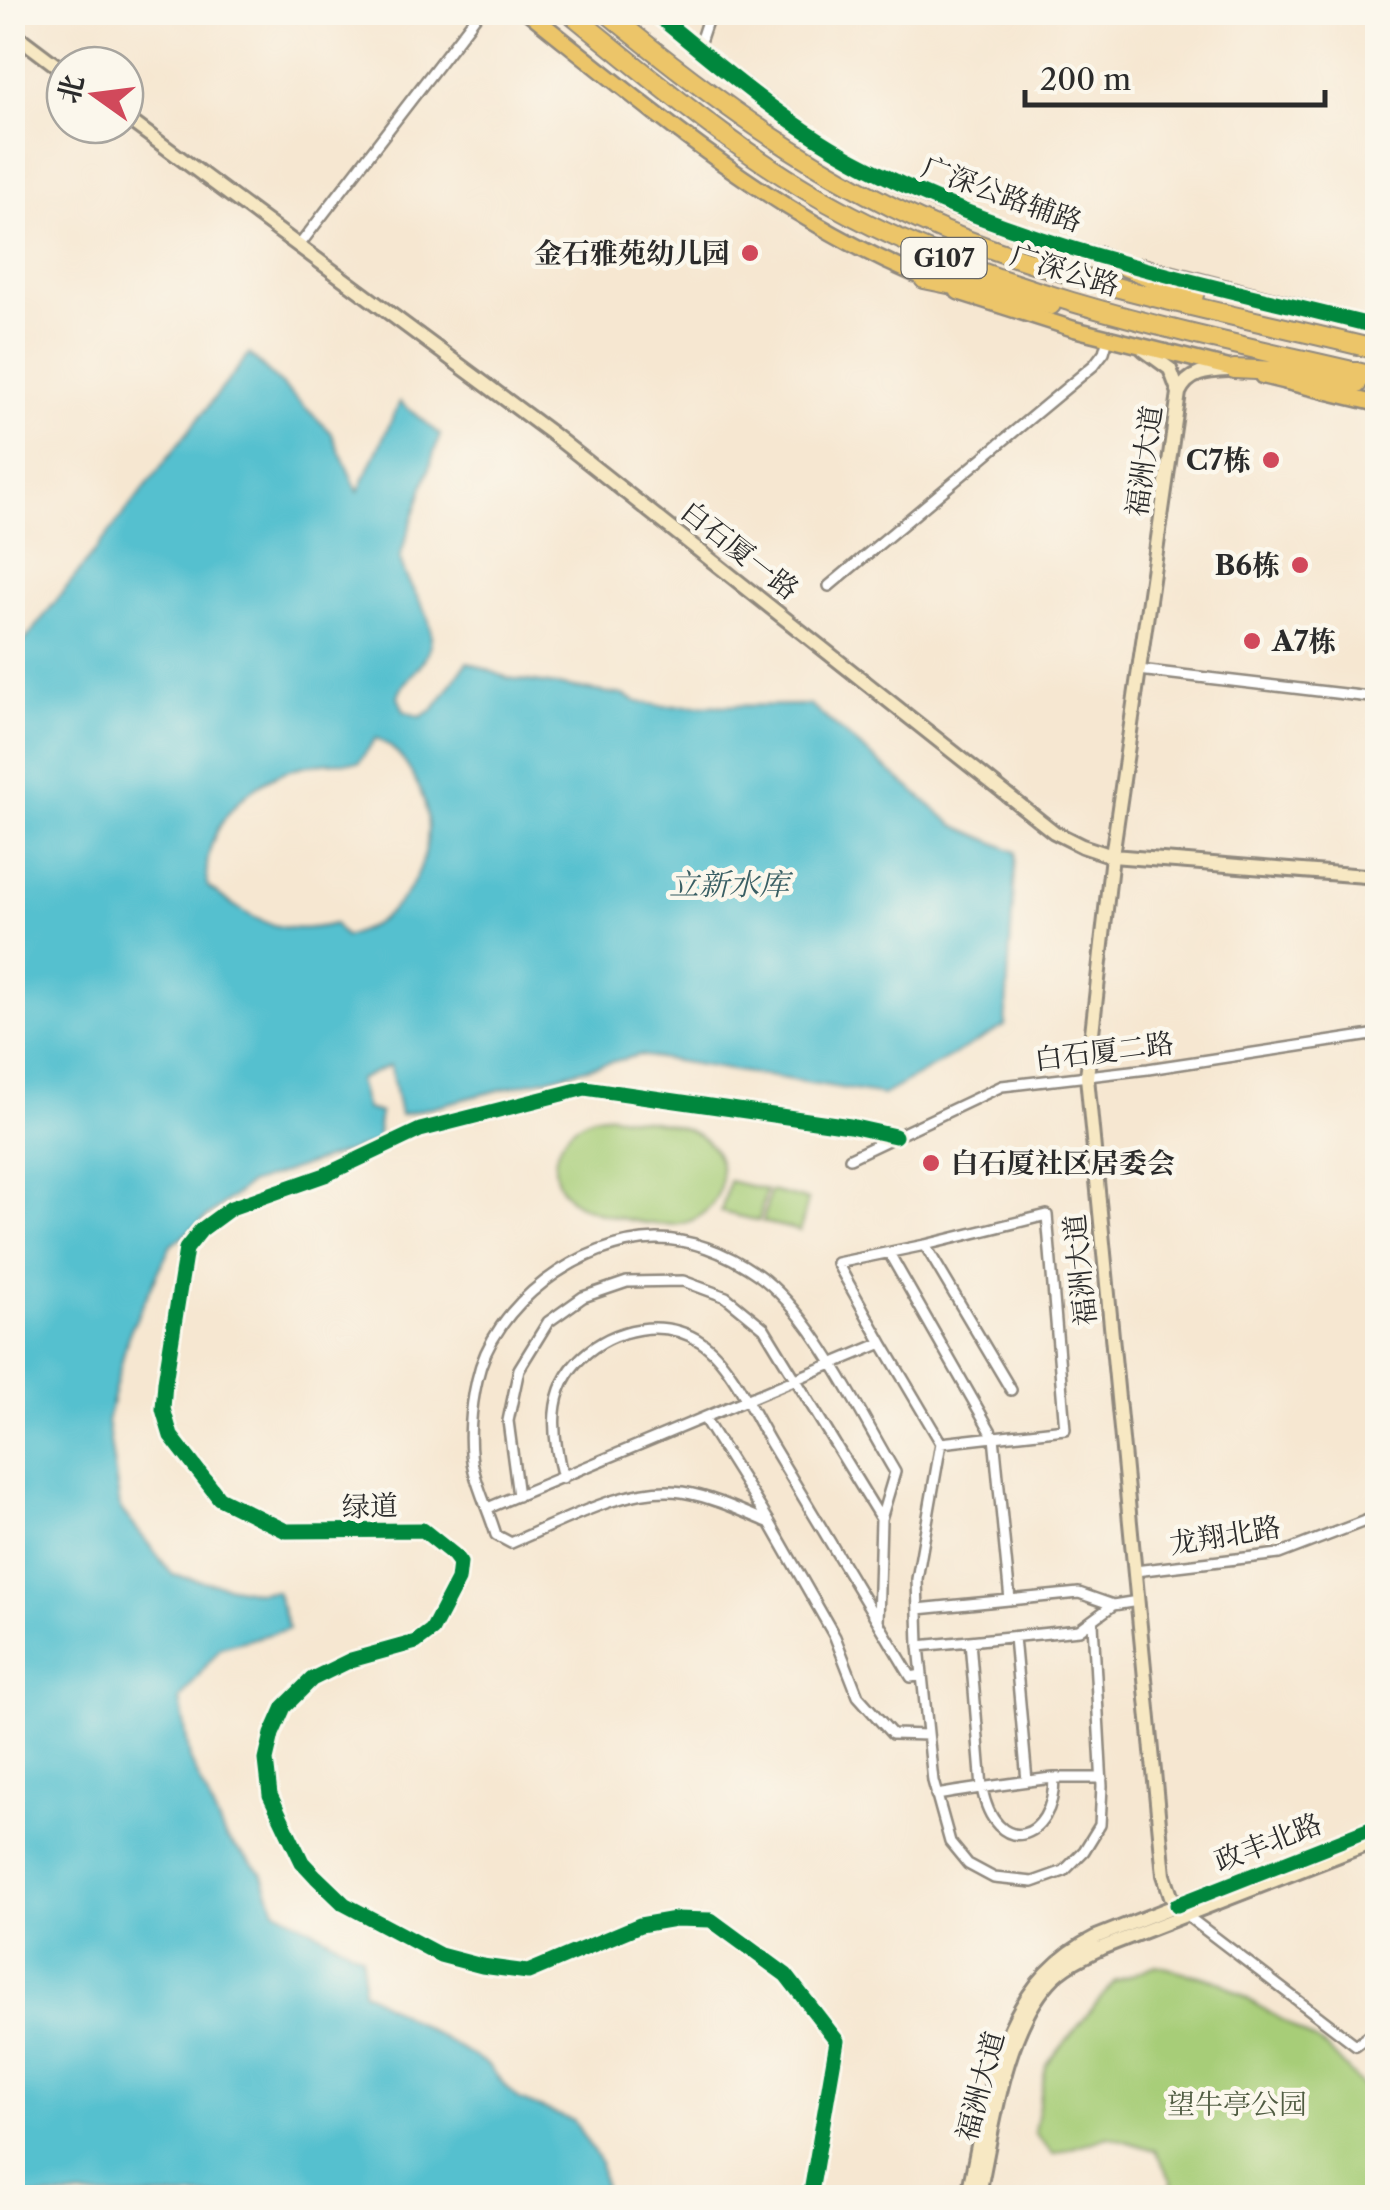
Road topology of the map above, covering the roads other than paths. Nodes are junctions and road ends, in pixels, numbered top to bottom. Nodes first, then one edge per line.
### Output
1 (478, 12) edge
2 (528, 12) edge
3 (569, 12) edge
4 (606, 12) edge
5 (654, 12) edge
6 (710, 12) edge
7 (12, 32) edge
8 (698, 48) junction
9 (45, 57) edge
10 (145, 133) edge
11 (298, 247) junction
12 (1099, 256) junction
13 (924, 278) junction
14 (1245, 316) junction
15 (1133, 320) junction
16 (1378, 327) edge
17 (1108, 338) junction
18 (1133, 345) junction
19 (1378, 350) edge
20 (1234, 369) junction
21 (1378, 377) edge
22 (1378, 389) edge
23 (1179, 393) junction
24 (1378, 404) edge
25 (830, 586) dead end
26 (1140, 670) junction
27 (1378, 698) edge
28 (1112, 856) junction
29 (1378, 877) edge
30 (1378, 1034) edge
31 (1087, 1077) junction
32 (850, 1158) dead end
33 (925, 1245) junction
34 (889, 1252) junction
35 (882, 1343) junction
36 (830, 1364) junction
37 (797, 1379) junction
38 (1011, 1390) dead end
39 (745, 1400) junction
40 (704, 1418) junction
41 (994, 1437) junction
42 (941, 1443) junction
43 (562, 1478) junction
44 (518, 1496) junction
45 (488, 1508) junction
46 (1378, 1516) edge
47 (881, 1519) junction
48 (770, 1524) junction
49 (1135, 1571) junction
50 (1010, 1600) junction
51 (1138, 1602) junction
52 (1113, 1604) junction
53 (918, 1609) junction
54 (878, 1622) junction
55 (1092, 1622) junction
56 (1014, 1637) junction
57 (970, 1641) junction
58 (919, 1646) junction
59 (922, 1675) junction
60 (928, 1735) junction
61 (1054, 1778) junction
62 (1102, 1778) junction
63 (1027, 1781) junction
64 (982, 1788) junction
65 (936, 1794) junction
66 (1378, 1826) edge
67 (1378, 1840) edge
68 (1181, 1910) junction
69 (1378, 2028) edge
70 (967, 2198) edge
71 (978, 2198) edge

1 - 11 street
2 - 13 main road
3 - 15 highway, 广深公路 / G107
4 - 14 highway, 广深公路 / G107
5 - 8 main road, 广深公路辅路
6 - 8 street
7 - 9 street
8 - 12 main road, 广深公路辅路
10 - 11 street, 白石厦一路
11 - 28 street, 白石厦一路
12 - 14 highway
12 - 16 main road, 广深公路辅路
13 - 15 highway
13 - 17 main road
14 - 19 highway, 广深公路 / G107
15 - 21 highway, 广深公路 / G107
17 - 18 main road
17 - 25 street
18 - 20 main road
18 - 23 street
20 - 22 highway
20 - 23 street
20 - 24 main road
23 - 26 street, 福洲大道
26 - 27 street
26 - 28 street, 福洲大道
28 - 29 street, 白石厦一路
28 - 31 street, 福洲大道
30 - 31 street, 白石厦二路
31 - 32 street, 白石厦二路
31 - 49 street, 福洲大道
33 - 34 street
33 - 38 street
33 - 41 street
34 - 35 street
34 - 41 street
35 - 36 street
35 - 42 street
36 - 37 street
36 - 45 street
36 - 47 street
37 - 39 street
37 - 44 street
37 - 47 street
39 - 40 street
39 - 43 street
39 - 54 street
40 - 43 street
40 - 48 street
41 - 42 street
41 - 50 street
42 - 53 street
43 - 44 street
44 - 45 street
45 - 48 street
46 - 49 street, 龙翔北路
47 - 54 street
48 - 60 street
49 - 51 street, 福洲大道
50 - 52 street
50 - 53 street
51 - 52 street
51 - 68 street, 福洲大道
52 - 55 street
53 - 58 street
54 - 59 street
55 - 56 street
55 - 62 street
56 - 57 street
56 - 63 street
57 - 58 street
57 - 64 street
58 - 59 street
59 - 60 street
60 - 65 street
61 - 62 street
61 - 63 street
61 - 64 street
62 - 65 street
63 - 64 street
64 - 65 street
66 - 68 street, 政丰北路
67 - 68 street, 政丰北路
68 - 69 street
68 - 70 street, 福洲大道
68 - 71 street, 福洲大道

